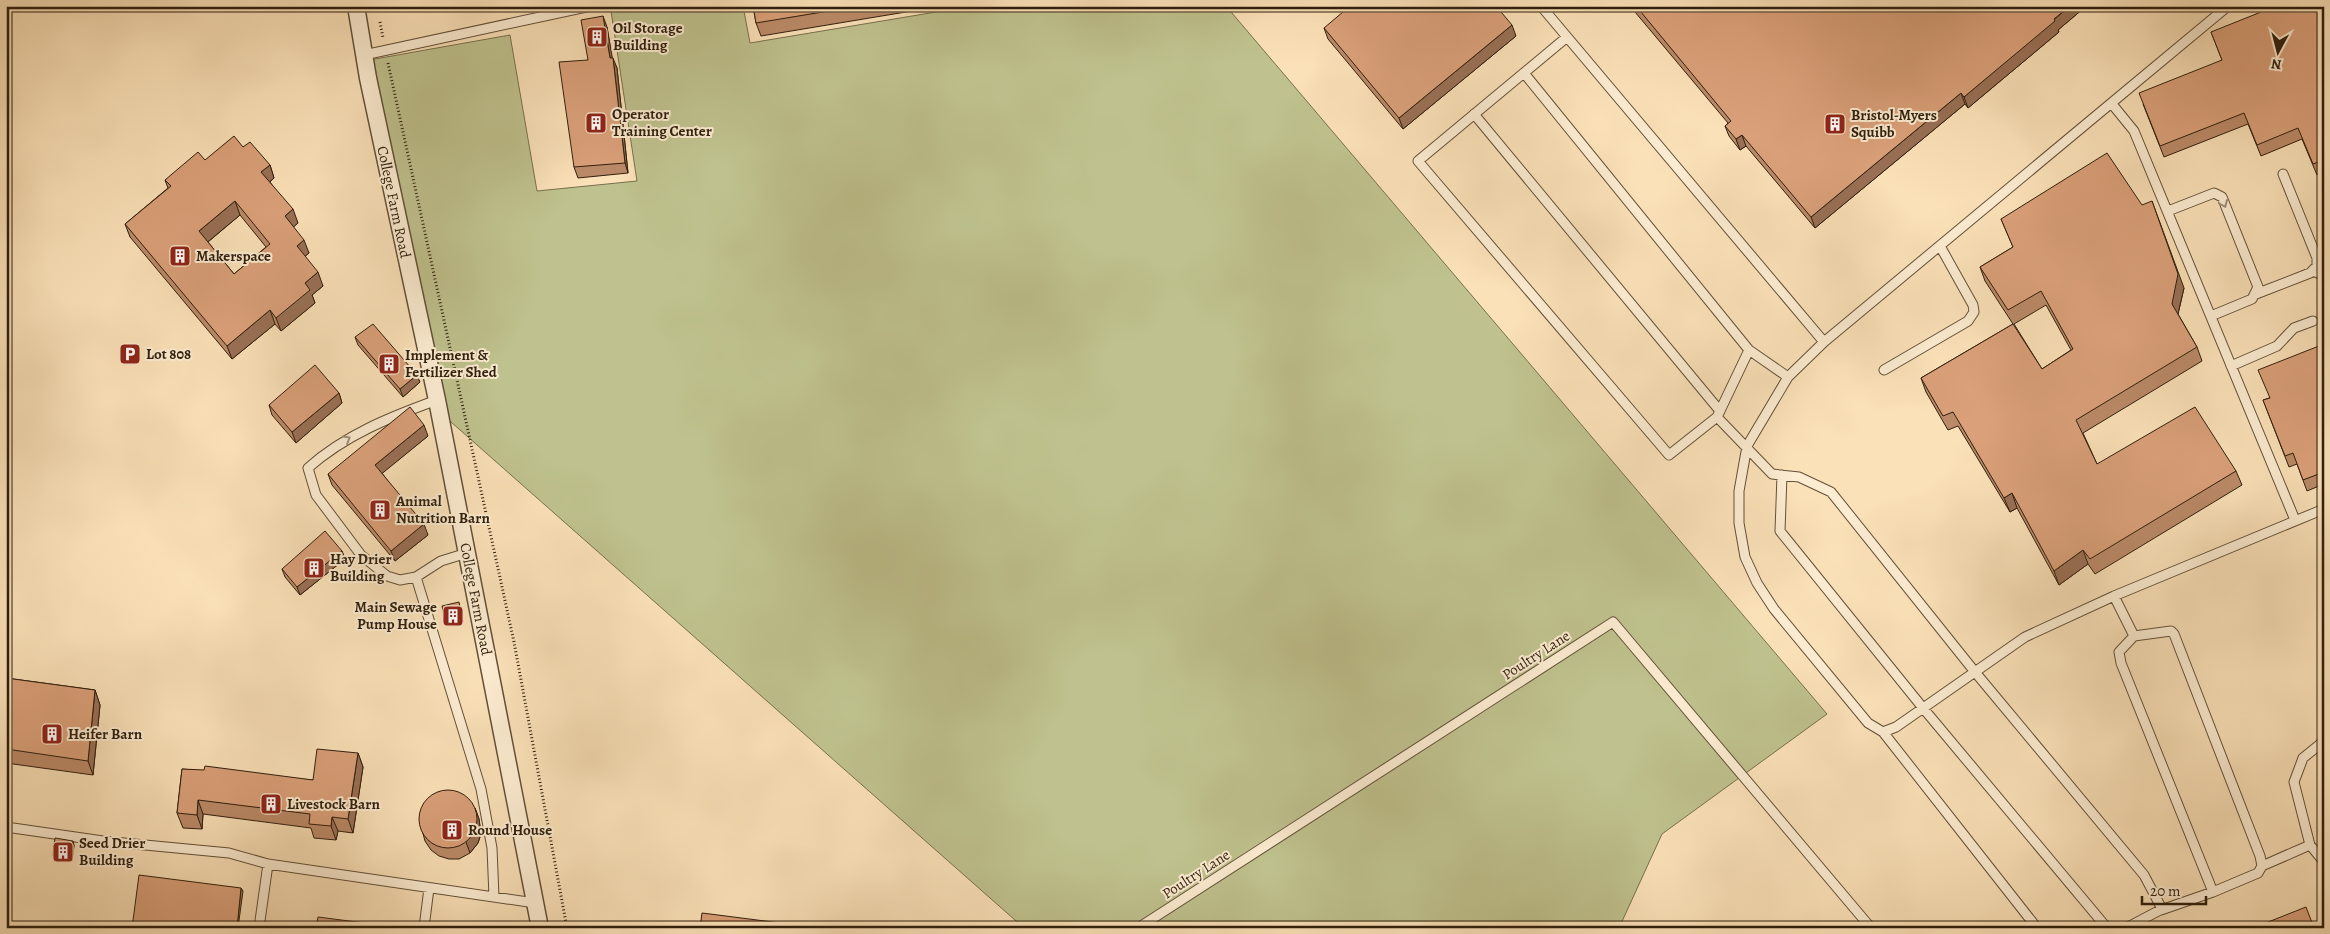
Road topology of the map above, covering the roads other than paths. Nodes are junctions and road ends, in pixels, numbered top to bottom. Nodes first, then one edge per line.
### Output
1 (356, 6) edge
2 (591, 6) edge
3 (1541, 6) edge
4 (2228, 6) edge
5 (575, 8) edge
6 (1567, 37) junction
7 (364, 55) junction
8 (1524, 73) junction
9 (2112, 104) junction
10 (1474, 114) junction
11 (2283, 174) dead end
12 (2168, 211) junction
13 (1940, 246) junction
14 (2312, 271) junction
15 (2324, 275) edge
16 (2256, 294) junction
17 (2211, 316) junction
18 (2313, 321) dead end
19 (1824, 342) junction
20 (1749, 350) junction
21 (2231, 366) junction
22 (1884, 370) dead end
23 (1788, 377) junction
24 (437, 400) junction
25 (1719, 414) junction
26 (1747, 446) junction
27 (1782, 475) junction
28 (2324, 509) edge
29 (2296, 520) junction
30 (467, 553) junction
31 (416, 577) junction
32 (2114, 596) junction
33 (2134, 636) junction
34 (1975, 672) junction
35 (1923, 708) junction
36 (1883, 732) junction
37 (2324, 741) edge
38 (6, 827) edge
39 (2310, 845) junction
40 (2324, 862) edge
41 (268, 864) junction
42 (2262, 866) junction
43 (429, 888) junction
44 (2213, 892) junction
45 (494, 897) junction
46 (535, 903) junction
47 (2161, 910) junction
48 (259, 928) edge
49 (424, 928) edge
50 (540, 928) edge
51 (1138, 928) edge
52 (1871, 928) edge
53 (2038, 928) edge
54 (2107, 928) edge
55 (2126, 928) edge

1 - 7 street, College Farm Road
2 - 5 lane
3 - 6 lane
4 - 9 lane
5 - 7 lane
6 - 8 lane
6 - 19 lane
7 - 24 street, College Farm Road
8 - 10 lane
8 - 20 lane
9 - 12 lane
9 - 13 lane
10 - 25 lane
10 - 25 lane
11 - 14 lane
12 -> 16 lane
12 - 17 lane
13 - 19 lane
13 - 22 lane
14 - 15 lane
14 - 16 lane
16 - 17 lane
17 - 21 lane
18 - 21 lane
19 - 23 lane
20 - 23 lane
20 - 25 lane
21 - 29 lane
23 - 26 lane
24 - 30 street, College Farm Road
31 -> 24 lane
25 - 26 lane
26 - 27 lane
26 - 36 lane
27 - 34 lane
27 - 35 lane
28 - 29 lane
29 - 32 lane
30 - 31 lane
30 - 46 street, College Farm Road
31 - 45 lane
32 - 33 lane
32 - 34 lane
33 - 42 lane
33 - 44 lane
34 - 35 lane
34 - 47 lane
35 - 36 lane
35 - 54 lane
36 - 53 lane
37 - 39 lane
38 - 41 lane
39 - 40 lane
39 - 42 lane
41 - 43 lane
41 - 48 lane
42 - 44 lane
43 - 45 lane
43 - 49 lane
44 - 47 lane
45 - 46 lane
46 - 50 street, College Farm Road
47 - 55 lane
51 - 52 lane, Poultry Lane

